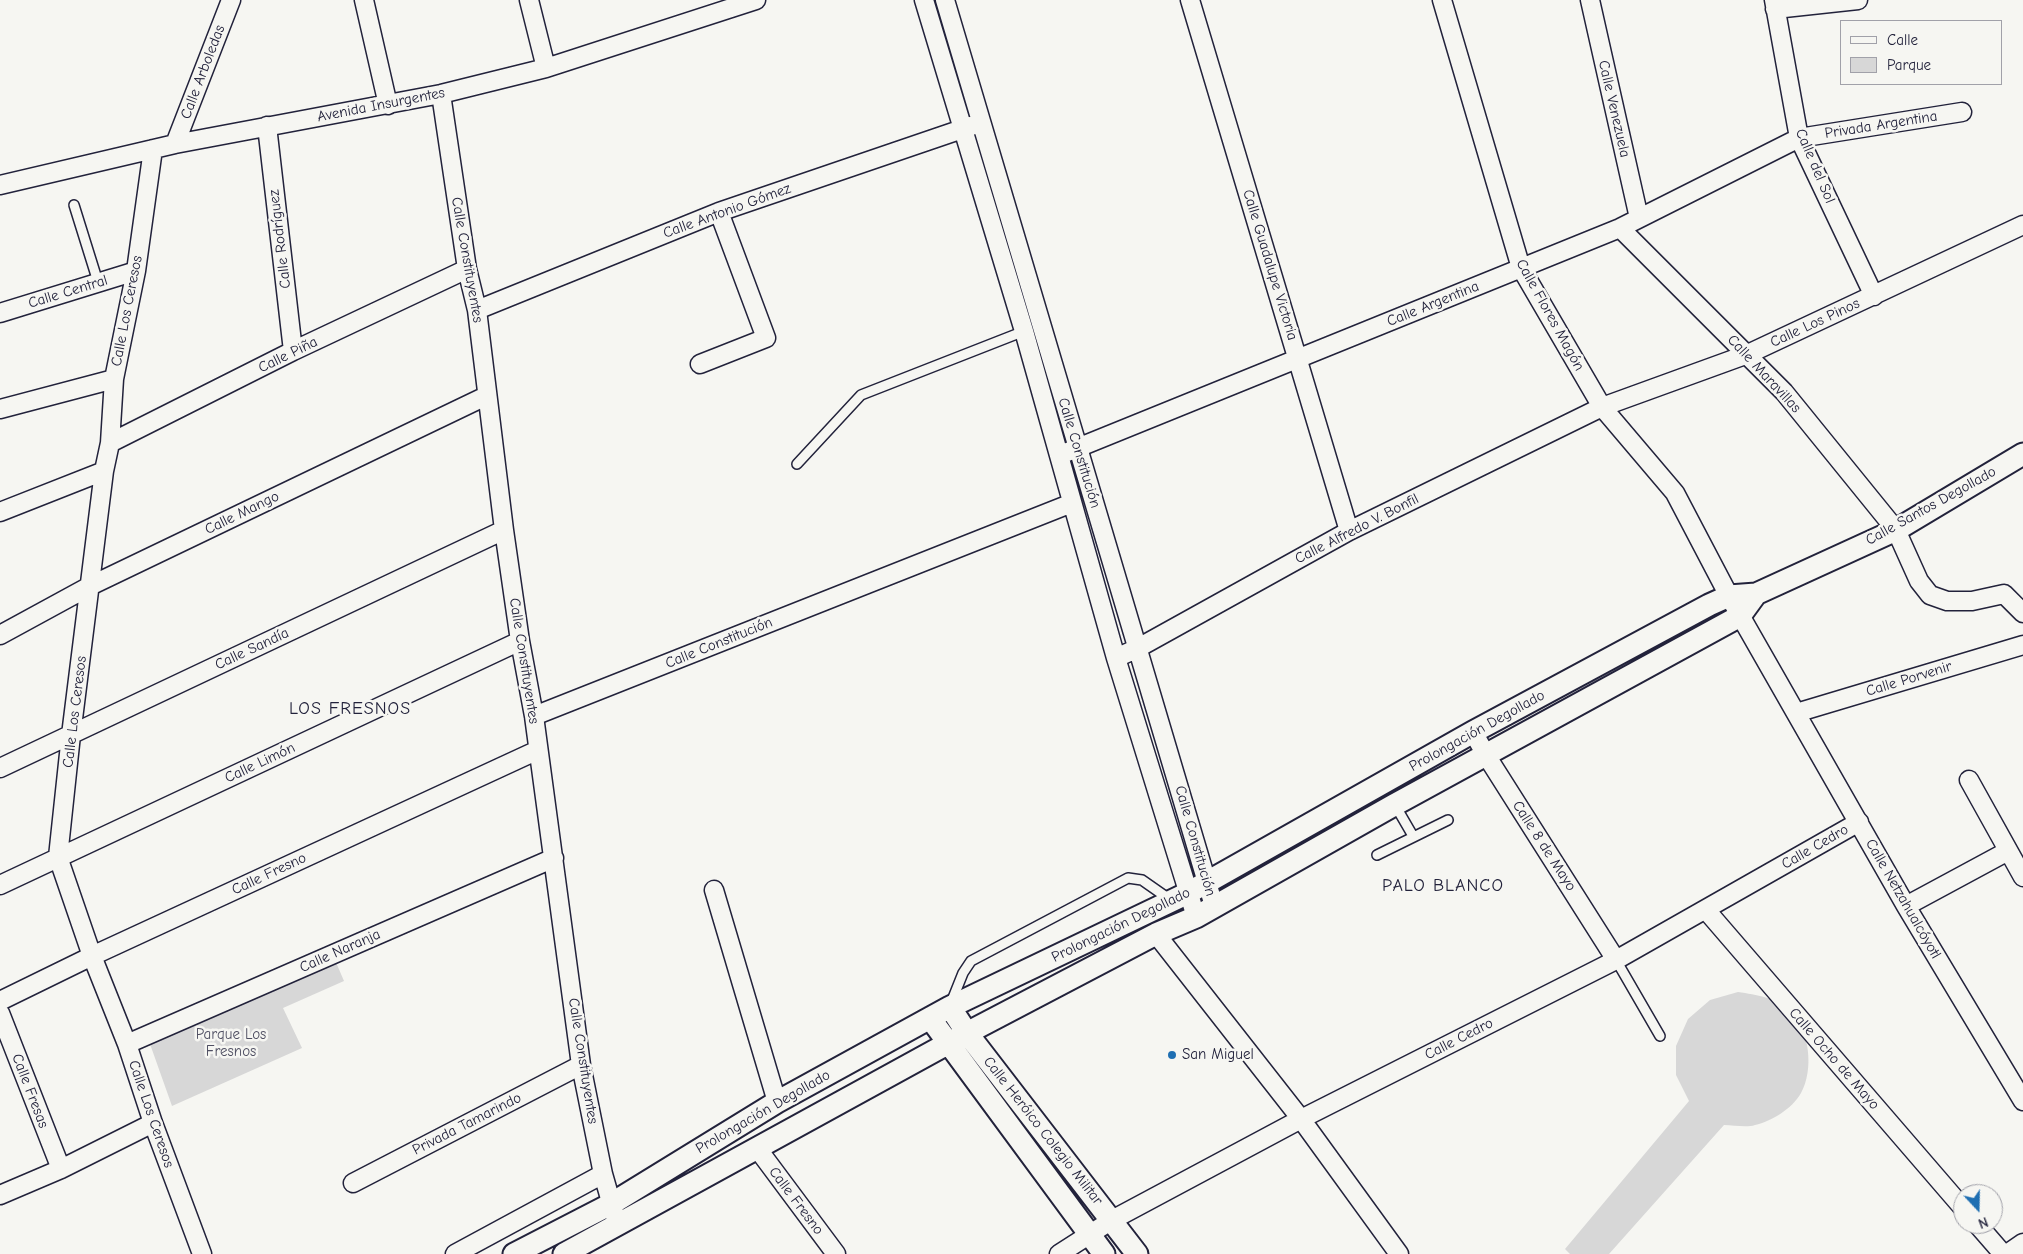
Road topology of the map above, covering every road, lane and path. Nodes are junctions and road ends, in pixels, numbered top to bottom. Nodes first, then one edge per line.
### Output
1 (231, 0) edge
2 (364, 0) edge
3 (529, 0) edge
4 (753, 0) edge
5 (924, 0) edge
6 (945, 0) edge
7 (1190, 0) edge
8 (1442, 0) edge
9 (1590, 0) edge
10 (1858, 0) edge
11 (1774, 4) edge
12 (546, 68) junction
13 (441, 94) junction
14 (388, 105) junction
15 (1962, 112) dead end
16 (981, 122) junction
17 (267, 126) junction
18 (962, 129) junction
19 (1799, 138) junction
20 (175, 144) junction
21 (153, 149) junction
22 (0, 185) edge
23 (74, 204) dead end
24 (718, 212) junction
25 (1638, 218) junction
26 (2023, 224) edge
27 (1620, 228) junction
28 (1521, 268) junction
29 (466, 270) junction
30 (136, 271) junction
31 (98, 282) junction
32 (1874, 296) junction
33 (477, 310) junction
34 (0, 313) edge
35 (1041, 326) junction
36 (1024, 331) junction
37 (293, 351) junction
38 (1748, 354) junction
39 (1299, 360) junction
40 (700, 364) dead end
41 (114, 379) junction
42 (486, 396) junction
43 (1602, 407) junction
44 (0, 409) edge
45 (110, 443) junction
46 (1078, 449) junction
47 (2023, 454) edge
48 (1060, 455) junction
49 (797, 464) dead end
50 (104, 472) junction
51 (1072, 503) junction
52 (0, 512) edge
53 (504, 530) junction
54 (1896, 530) junction
55 (1349, 532) junction
56 (90, 586) junction
57 (1756, 594) junction
58 (1729, 596) junction
59 (2023, 613) edge
60 (1740, 616) junction
61 (0, 635) edge
62 (520, 641) junction
63 (2023, 645) edge
64 (1138, 648) junction
65 (1116, 658) junction
66 (1796, 712) junction
67 (534, 716) junction
68 (1473, 732) junction
69 (71, 735) junction
70 (538, 750) junction
71 (1486, 755) junction
72 (0, 768) edge
73 (1969, 780) dead end
74 (1394, 805) junction
75 (1448, 820) dead end
76 (1859, 822) junction
77 (1413, 836) junction
78 (2008, 851) junction
79 (1377, 855) dead end
80 (58, 857) junction
81 (554, 858) junction
82 (2023, 877) edge
83 (1207, 883) junction
84 (0, 885) edge
85 (714, 890) dead end
86 (1180, 897) junction
87 (1906, 906) junction
88 (1706, 910) junction
89 (1205, 911) junction
90 (1156, 934) junction
91 (92, 956) junction
92 (1616, 960) junction
93 (0, 1001) edge
94 (950, 1007) junction
95 (0, 1013) edge
96 (930, 1018) junction
97 (1660, 1036) dead end
98 (958, 1039) junction
99 (127, 1044) junction
100 (581, 1065) junction
101 (2023, 1101) edge
102 (776, 1102) junction
103 (1301, 1119) junction
104 (153, 1123) junction
105 (757, 1148) junction
106 (61, 1169) junction
107 (603, 1174) junction
108 (353, 1183) dead end
109 (0, 1195) edge
110 (1953, 1196) edge
111 (611, 1204) junction
112 (1112, 1220) junction
113 (618, 1226) junction
114 (1986, 1234) edge
115 (1090, 1235) junction
116 (2023, 1243) edge
117 (575, 1251) edge
118 (202, 1254) edge
119 (455, 1254) edge
120 (514, 1254) edge
121 (836, 1254) edge
122 (1058, 1254) edge
123 (1104, 1254) edge
124 (1137, 1254) edge
125 (1400, 1254) edge
126 (2003, 1254) edge
127 (2007, 1254) edge

1 - 20 street, Calle Arboledas
2 - 14 street
3 - 12 street
4 - 12 street, Avenida Insurgentes
5 - 18 street, Calle Constitución
6 - 16 street, Calle Constitución
7 - 39 street, Calle Guadalupe Victoria
8 - 28 street, Calle Flores Magón
9 - 25 street, Calle Venezuela
10 - 11 street
11 - 19 street, Calle del Sol
12 - 13 street, Avenida Insurgentes
13 - 14 street, Avenida Insurgentes
13 - 29 street, Calle Constituyentes
14 - 17 street, Avenida Insurgentes
15 - 19 street, Privada Argentina
16 - 18 street, Calle Antonio Gómez
16 - 35 street, Calle Constitución
17 - 20 street, Avenida Insurgentes
17 - 37 street, Calle Rodríguez
18 - 24 street, Calle Antonio Gómez
18 - 36 street, Calle Constitución
19 - 25 street, Calle Argentina
19 - 32 street, Calle del Sol
20 - 21 street, Avenida Insurgentes
21 - 22 street, Avenida Insurgentes
21 - 30 street, Calle Los Ceresos
23 - 31 lane
24 - 33 street, Calle Antonio Gómez
24 - 40 street
25 - 27 street, Calle Argentina
26 - 32 street, Calle Los Pinos
27 - 28 street, Calle Argentina
27 - 38 street, Calle Maravillas
28 - 39 street, Calle Argentina
28 - 43 street, Calle Flores Magón
29 - 33 street, Calle Constituyentes
29 - 37 street, Calle Piña
30 - 31 street, Calle Central
30 - 41 street, Calle Los Ceresos
31 - 34 street, Calle Central
32 - 38 street, Calle Los Pinos
33 - 42 street, Calle Constituyentes
35 - 36 lane
35 - 46 street, Calle Constitución
36 - 48 street, Calle Constitución
36 - 49 lane
37 - 45 street, Calle Piña
38 - 43 street, Calle Los Pinos
38 - 54 street, Calle Maravillas
39 - 46 street, Calle Argentina
39 - 55 street, Calle Guadalupe Victoria
41 - 44 street
41 - 45 street, Calle Los Ceresos
42 - 53 street, Calle Constituyentes
42 - 56 street, Calle Mango
43 - 55 street, Calle Alfredo V. Bonfil
43 - 58 street, Calle Flores Magón
45 - 50 street, Calle Los Ceresos
46 - 48 street, Calle Argentina
46 - 64 street, Calle Constitución
47 - 54 street, Calle Santos Degollado
48 - 51 street, Calle Constitución
50 - 52 street
50 - 56 street, Calle Los Ceresos
51 - 65 street, Calle Constitución
51 - 67 street, Calle Constitución
53 - 62 street, Calle Constituyentes
53 - 69 street, Calle Sandía
54 - 57 street, Calle Santos Degollado
54 - 59 street, Calle Maravillas
55 - 64 street, Calle Alfredo V. Bonfil
56 - 61 street, Calle Mango
56 - 69 street, Calle Los Ceresos
57 - 58 street, Calle Santos Degollado
57 - 60 street, Calle Santos Degollado
58 - 60 street, Calle Flores Magón
58 - 68 street, Prolongación Degollado
60 - 66 street, Calle Netzahualcóyotl
60 - 71 street, Prolongación Degollado
62 - 67 street, Calle Constituyentes
62 - 80 street, Calle Limón
63 - 66 street, Calle Porvenir
64 - 65 street, Calle Alfredo V. Bonfil
64 - 83 street, Calle Constitución
65 - 86 street, Calle Constitución
66 - 76 street, Calle Netzahualcóyotl
67 - 70 street, Calle Constituyentes
68 - 71 street, Calle 8 de Mayo
68 - 83 street, Prolongación Degollado
69 - 72 street, Calle Sandía
69 - 80 street, Calle Los Ceresos
70 - 81 street, Calle Constituyentes
70 - 91 street, Calle Fresno
71 - 74 street, Prolongación Degollado
71 - 92 street, Calle 8 de Mayo
73 - 78 street
74 - 77 lane
74 - 89 street, Prolongación Degollado
75 - 77 lane
76 - 87 street, Calle Netzahualcóyotl
76 - 88 street, Calle Cedro
77 - 79 lane
78 - 82 street
78 - 87 street
80 - 84 street, Calle Limón
80 - 91 street, Calle Los Ceresos
81 - 99 street, Calle Naranja
81 - 100 street, Calle Constituyentes
83 - 86 street, Prolongación Degollado
83 - 89 street, Calle Constitución
85 - 102 street
86 - 89 street, Calle Constitución
86 - 94 street, Prolongación Degollado
86 - 94 lane
87 - 101 street, Calle Netzahualcóyotl
88 - 92 street, Calle Cedro
88 - 110 street, Calle Ocho de Mayo
89 - 90 street, Prolongación Degollado
90 - 98 street, Prolongación Degollado
90 - 103 street
91 - 93 street, Calle Fresno
91 - 99 street, Calle Los Ceresos
92 - 97 lane
92 - 103 street, Calle Cedro
94 - 96 street, Prolongación Degollado
94 - 98 street, Calle Heróico Colegio Militar
95 - 106 street, Calle Fresas
96 - 98 street, Calle Heróico Colegio Militar
96 - 102 street, Prolongación Degollado
98 - 105 street, Prolongación Degollado
98 - 112 street, Calle Heróico Colegio Militar
98 - 115 street, Calle Heróico Colegio Militar
99 - 104 street, Calle Los Ceresos
100 - 107 street, Calle Constituyentes
100 - 108 street, Privada Tamarindo
102 - 111 street, Prolongación Degollado
103 - 112 street, Calle Cedro
103 - 125 street
104 - 106 street
104 - 118 street, Calle Los Ceresos
105 - 113 street, Prolongación Degollado
105 - 121 street, Calle Fresno
106 - 109 street
107 - 111 street, Calle Constituyentes
107 - 119 street
111 - 113 street, Calle Constituyentes
111 - 120 street, Prolongación Degollado
112 - 115 street, Calle Cedro
112 - 124 street, Calle Heróico Colegio Militar
113 - 117 street, Prolongación Degollado
114 - 126 street
115 - 122 street, Calle Cedro
115 - 123 street, Calle Heróico Colegio Militar
116 - 127 street

